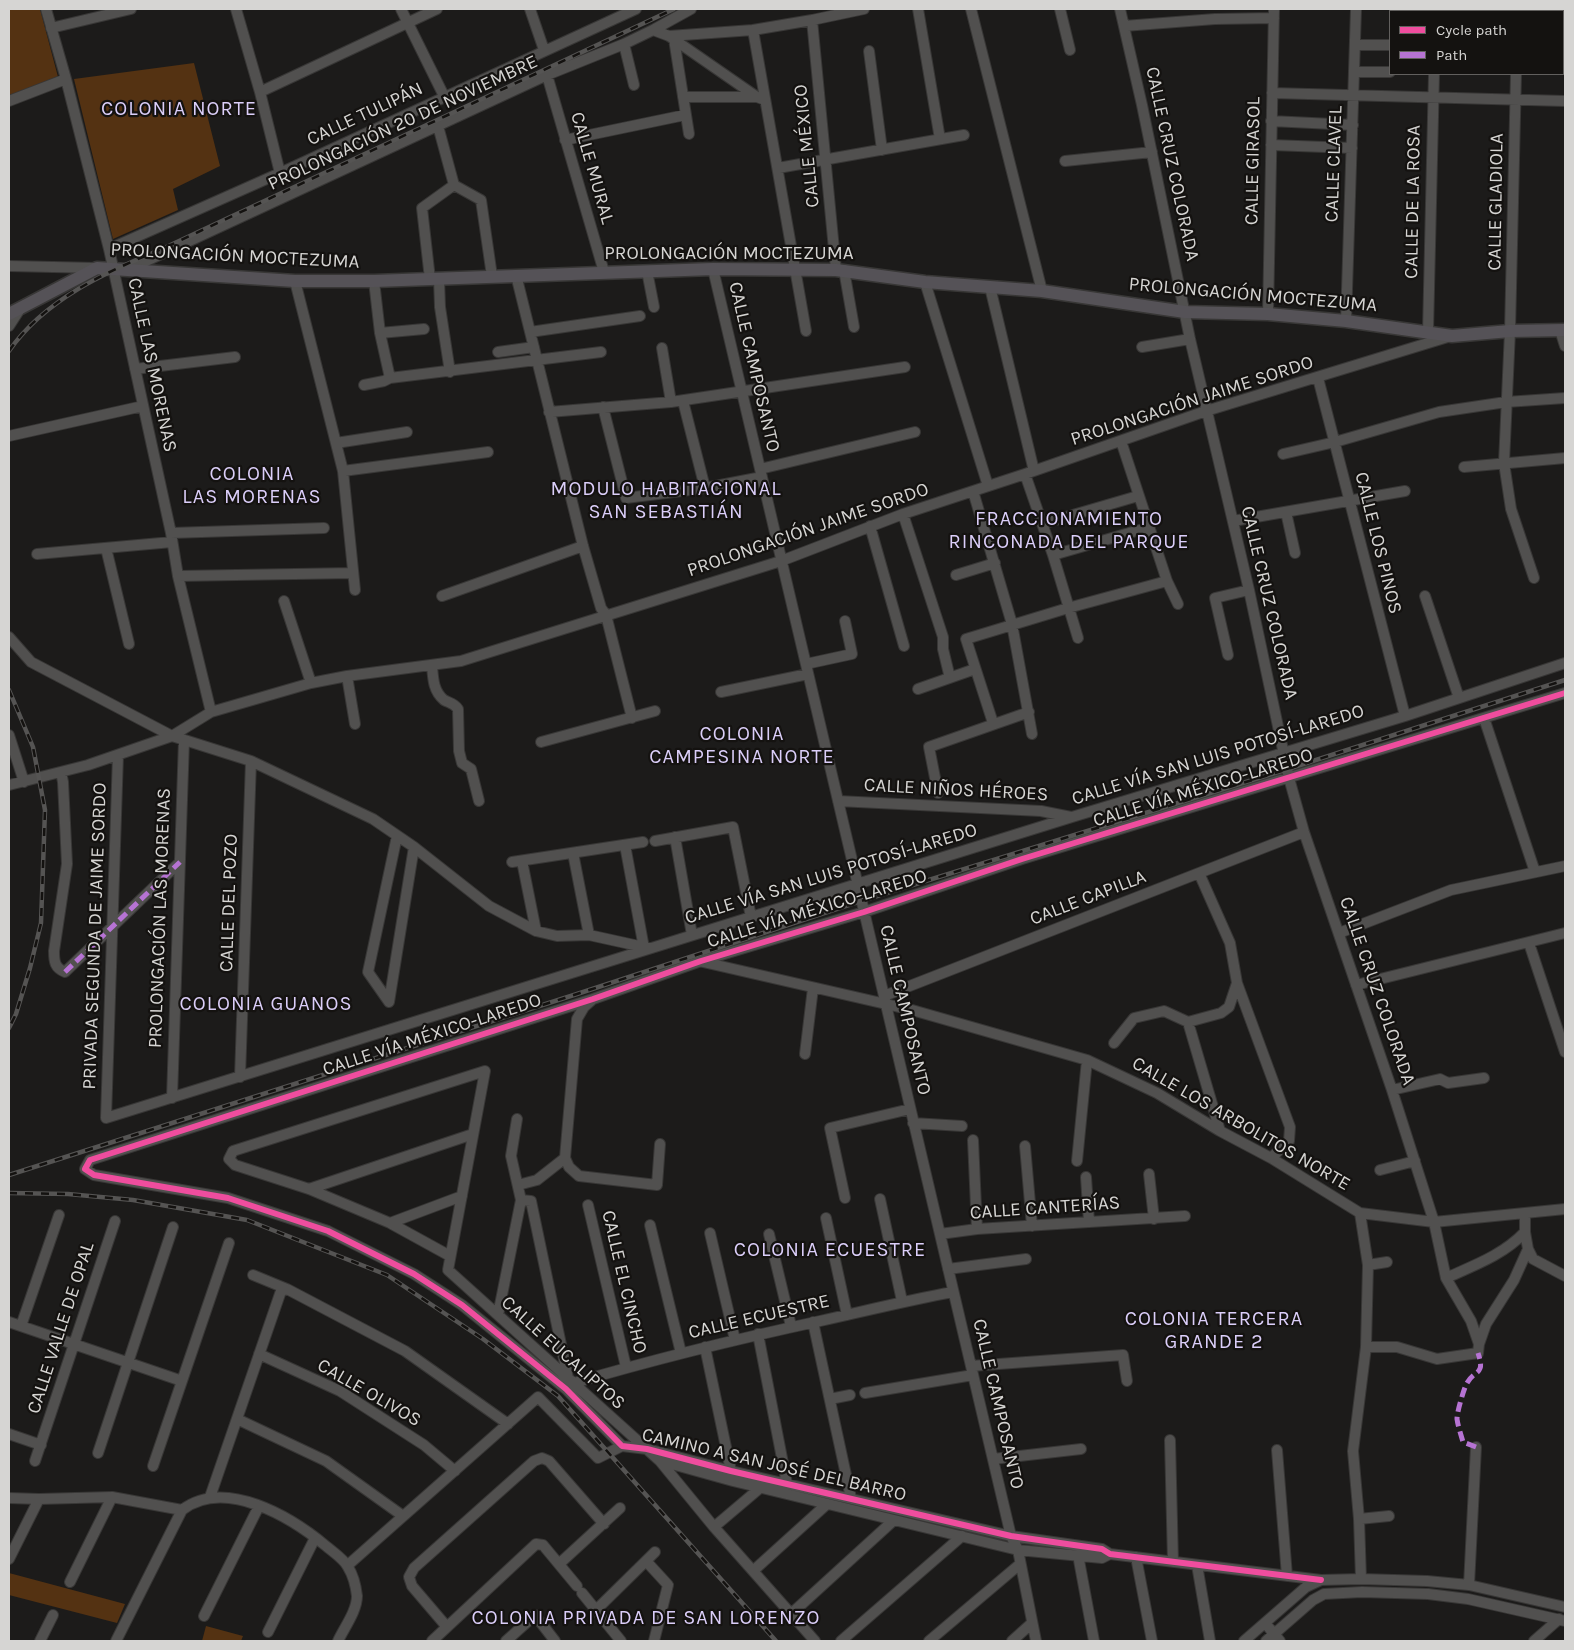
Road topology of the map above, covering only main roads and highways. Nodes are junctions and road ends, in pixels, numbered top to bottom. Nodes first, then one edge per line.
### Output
1 (14, 311) edge
2 (1563, 330) edge

1 - 2 main road, PROLONGACIÓN MOCTEZUMA

